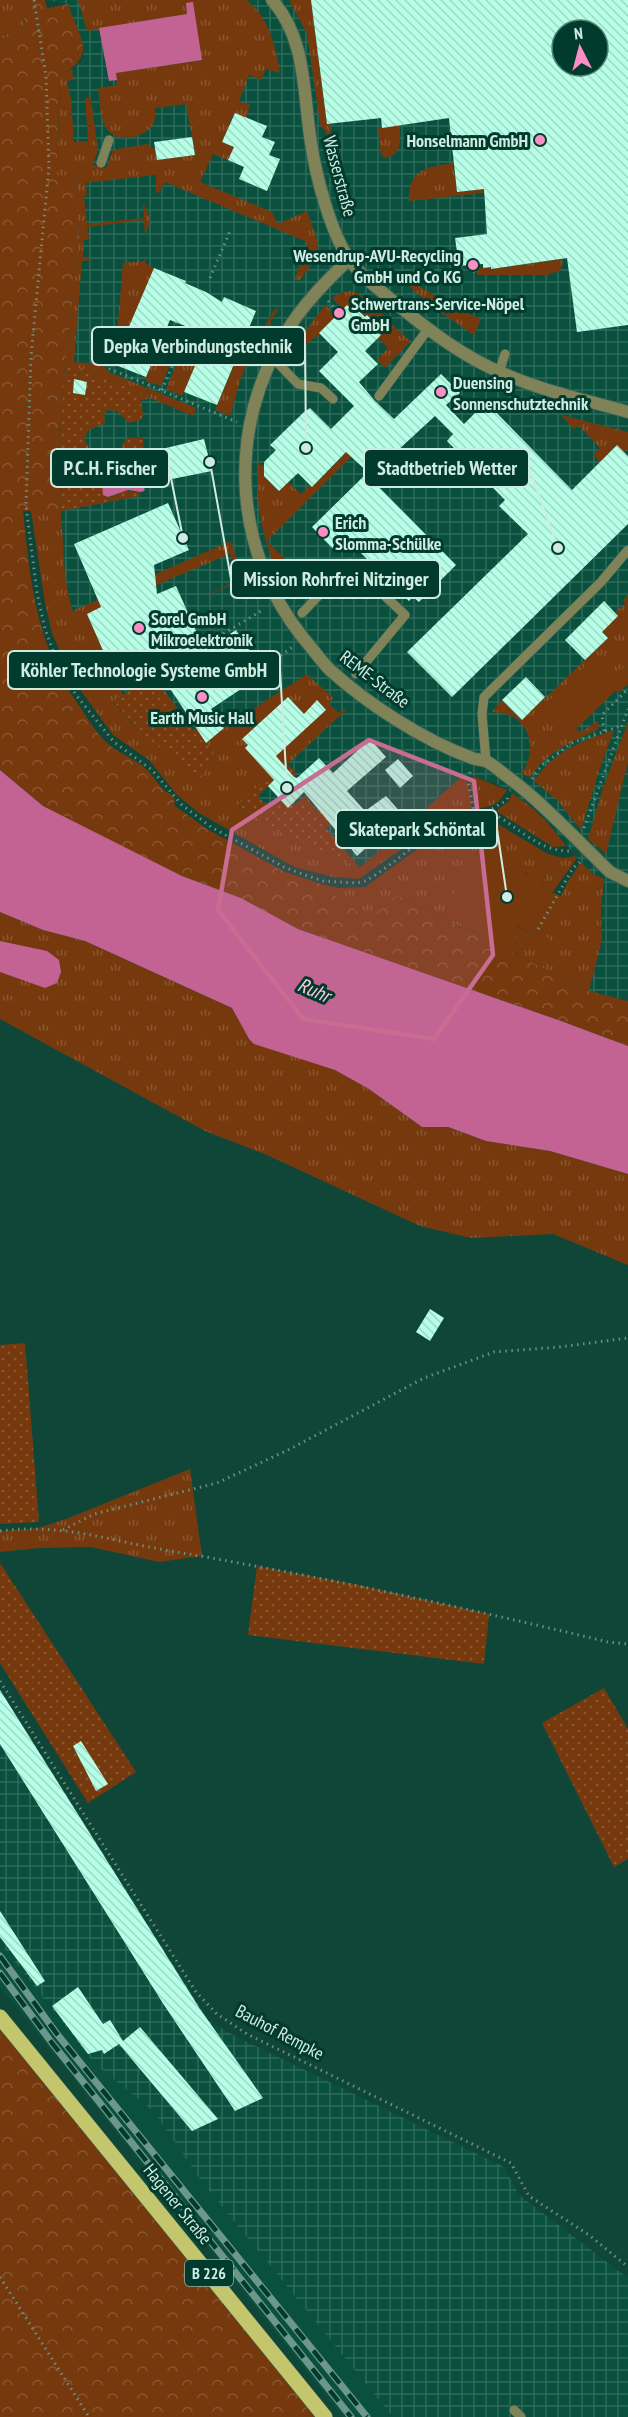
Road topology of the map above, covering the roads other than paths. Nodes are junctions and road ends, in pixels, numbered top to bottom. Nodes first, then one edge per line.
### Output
1 (272, 0) edge
2 (109, 140) dead end
3 (101, 164) dead end
4 (349, 259) junction
5 (428, 329) junction
6 (505, 354) dead end
7 (272, 357) junction
8 (500, 372) junction
9 (379, 396) dead end
10 (333, 399) dead end
11 (628, 412) edge
12 (628, 550) edge
13 (302, 613) dead end
14 (356, 674) dead end
15 (479, 760) junction
16 (628, 881) edge
17 (0, 2017) edge
18 (325, 2417) edge

1 - 4 street, Wasserstraße
2 - 3 lane
4 - 5 street, Wasserstraße
4 - 7 street, REME-Straße
5 - 8 street, Wasserstraße
5 - 9 lane
6 - 8 lane
7 - 10 lane
7 - 15 street, REME-Straße
8 - 11 street, Wasserstraße
12 - 15 lane
13 - 14 lane
15 - 16 street, REME-Straße
17 - 18 main road, Hagener Straße / B 226

